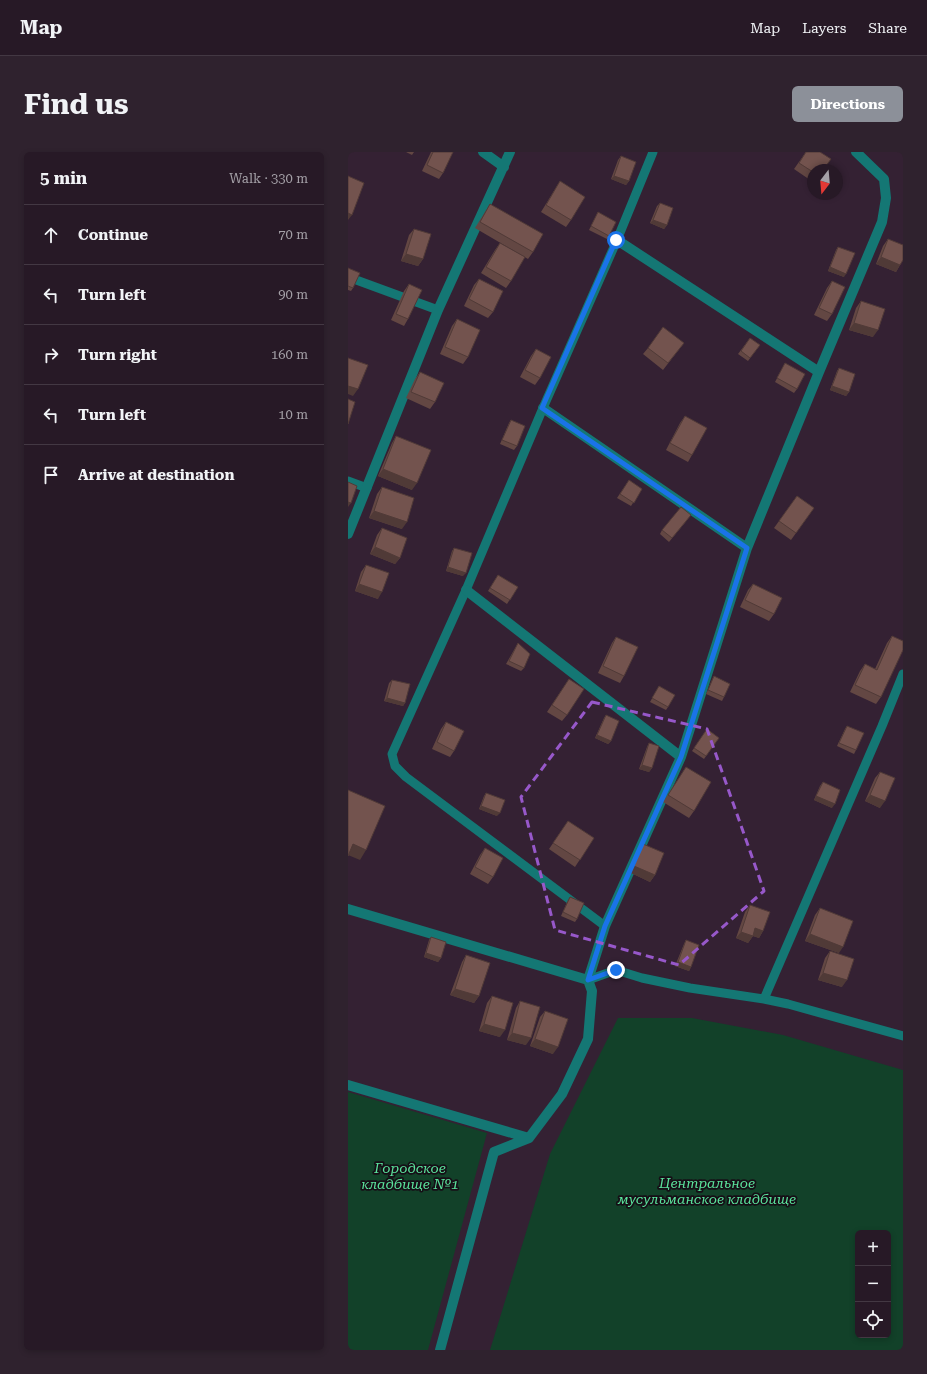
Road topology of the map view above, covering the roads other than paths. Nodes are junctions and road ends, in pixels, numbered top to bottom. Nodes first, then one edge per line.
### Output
1 (483, 152) edge
2 (510, 152) edge
3 (653, 152) edge
4 (856, 152) edge
5 (504, 167) junction
6 (616, 240) junction
7 (348, 277) edge
8 (438, 310) junction
9 (819, 372) junction
10 (542, 408) junction
11 (348, 481) edge
12 (367, 488) junction
13 (348, 534) edge
14 (747, 548) junction
15 (466, 590) junction
16 (903, 674) edge
17 (681, 757) junction
18 (348, 909) edge
19 (605, 926) junction
20 (588, 980) junction
21 (764, 999) junction
22 (903, 1036) edge
23 (348, 1085) edge
24 (529, 1138) junction
25 (440, 1350) edge

1 - 5 street
2 - 5 street
3 - 6 lane
4 - 9 street
5 - 8 street
6 - 9 street
6 - 10 lane
7 - 8 lane
8 - 12 street
9 - 14 street
10 - 14 street
10 - 15 lane
11 - 12 lane
12 - 13 street
14 - 17 street
15 - 17 street
15 - 19 lane
16 - 21 lane
17 - 19 street
18 - 20 street
19 - 20 street
20 - 21 lane
20 - 24 street
21 - 22 lane
23 - 24 street
24 - 25 street

